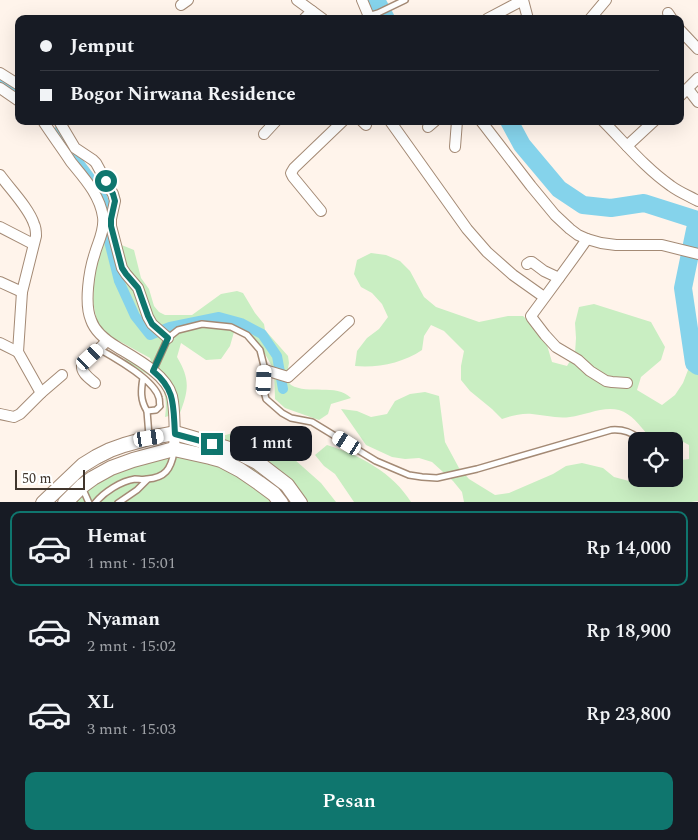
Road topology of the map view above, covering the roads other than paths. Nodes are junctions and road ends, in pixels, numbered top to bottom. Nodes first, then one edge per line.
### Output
1 (297, 0) edge
2 (362, 0) edge
3 (404, 0) edge
4 (523, 0) edge
5 (606, 0) edge
6 (312, 11) junction
7 (308, 15) edge
8 (318, 15) edge
9 (368, 15) edge
10 (374, 15) edge
11 (495, 15) edge
12 (527, 15) edge
13 (593, 15) edge
14 (684, 34) edge
15 (698, 49) edge
16 (0, 73) edge
17 (698, 78) edge
18 (15, 82) edge
19 (0, 88) edge
20 (684, 93) edge
21 (15, 98) edge
22 (698, 102) edge
23 (46, 125) edge
24 (61, 125) edge
25 (272, 125) edge
26 (339, 125) edge
27 (387, 125) edge
28 (457, 125) edge
29 (484, 125) edge
30 (607, 125) edge
31 (650, 125) edge
32 (264, 134) dead end
33 (627, 146) junction
34 (455, 147) dead end
35 (0, 175) edge
36 (698, 201) edge
37 (321, 211) dead end
38 (0, 227) edge
39 (587, 239) junction
40 (33, 244) junction
41 (698, 254) edge
42 (527, 264) dead end
43 (559, 278) junction
44 (0, 282) edge
45 (22, 292) junction
46 (544, 297) junction
47 (349, 321) dead end
48 (164, 335) junction
49 (107, 340) junction
50 (0, 343) edge
51 (99, 349) junction
52 (18, 352) junction
53 (265, 370) junction
54 (153, 371) junction
55 (62, 375) dead end
56 (142, 378) junction
57 (95, 383) dead end
58 (627, 383) dead end
59 (41, 393) junction
60 (146, 411) junction
61 (0, 414) edge
62 (629, 432) edge
63 (175, 434) junction
64 (149, 438) junction
65 (174, 449) junction
66 (148, 479) junction
67 (82, 486) junction
68 (43, 502) edge
69 (65, 502) edge
70 (89, 502) edge
71 (95, 502) edge
72 (118, 502) edge
73 (281, 502) edge
74 (300, 502) edge

1 - 6 street
2 - 9 street
3 - 10 lane
4 - 11 street
4 - 12 street
5 - 13 street
6 - 7 street
6 - 8 street
14 - 15 street
16 - 18 street
17 - 20 street
19 - 21 street
20 - 22 street
23 - 49 street
24 - 48 street
25 - 32 street
26 - 37 street
27 - 46 street
28 - 34 street
29 - 39 street
30 - 33 street
31 - 33 street
33 - 36 street
35 - 40 street
38 - 40 street
39 - 41 street
39 - 43 street
40 - 45 street
42 - 43 street
43 - 46 street
44 - 45 street
45 - 52 street
46 - 58 street
47 - 53 street
48 - 53 lane
48 - 54 lane
49 - 51 street
49 - 54 street
50 - 52 street
51 - 56 lane
51 - 57 street
52 - 59 street
53 - 62 lane
54 - 63 street
55 - 59 street
56 - 60 lane
56 - 60 lane
59 - 61 street
60 - 64 lane
63 - 64 street
63 - 65 street
63 - 74 street
64 - 68 street
65 - 66 lane
65 - 67 street
65 - 73 street
66 - 71 lane
66 - 72 lane
67 - 69 street
67 - 70 lane

